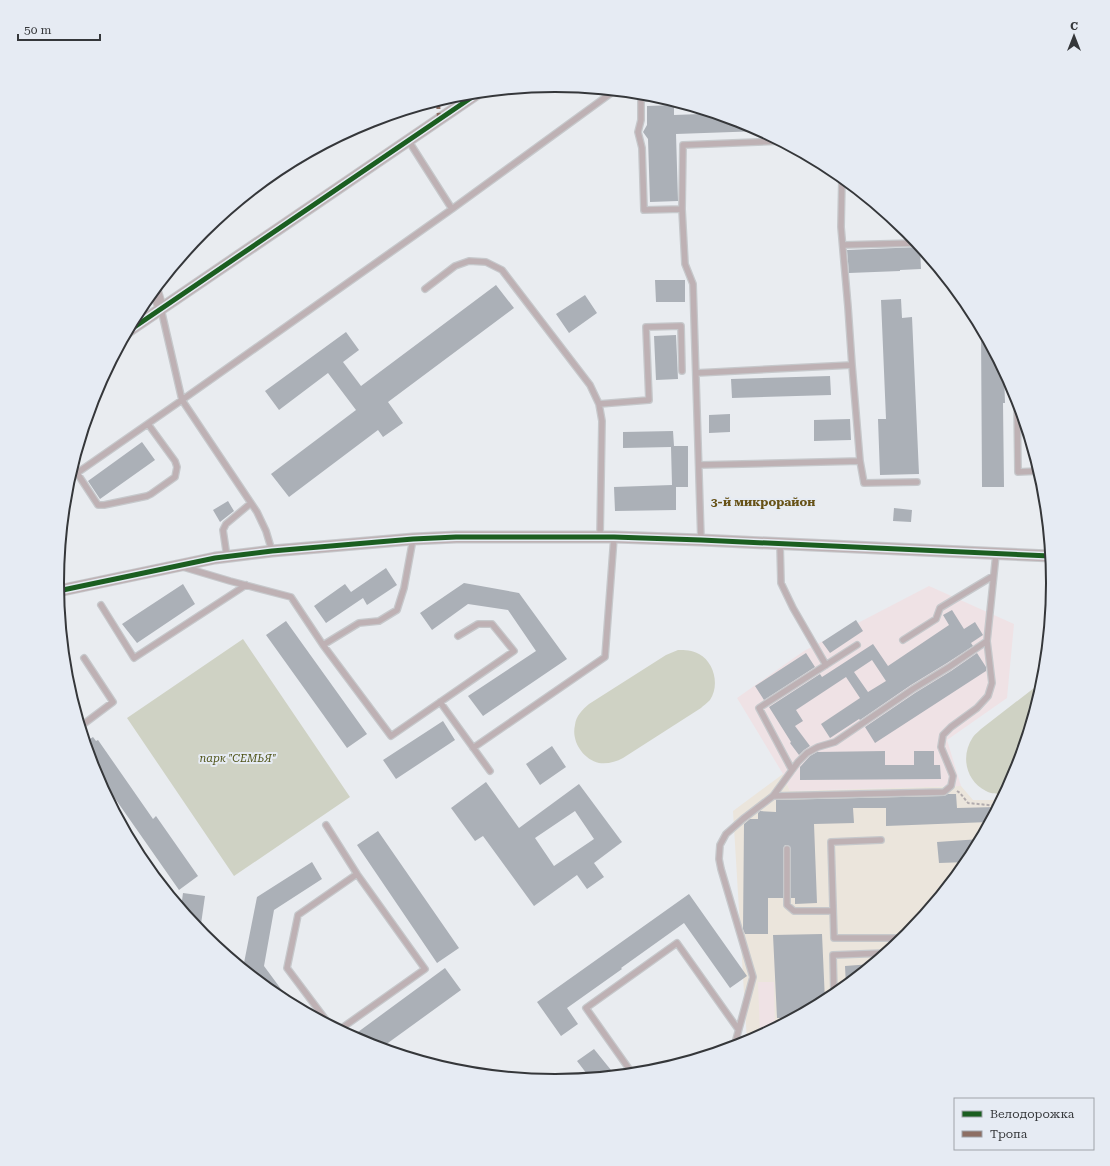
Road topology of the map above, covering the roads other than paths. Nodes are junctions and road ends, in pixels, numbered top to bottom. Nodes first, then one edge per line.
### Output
1 (608, 95) edge
2 (641, 99) edge
3 (467, 100) edge
4 (408, 140) junction
5 (769, 141) edge
6 (842, 185) edge
7 (452, 209) junction
8 (682, 209) junction
9 (909, 243) edge
10 (843, 245) junction
11 (425, 289) dead end
12 (157, 296) edge
13 (161, 309) junction
14 (138, 325) edge
15 (852, 365) junction
16 (682, 371) dead end
17 (696, 373) junction
18 (182, 400) junction
19 (599, 404) junction
20 (1017, 418) edge
21 (148, 424) junction
22 (860, 462) junction
23 (699, 465) junction
24 (1033, 471) edge
25 (917, 482) dead end
26 (251, 503) junction
27 (600, 537) junction
28 (614, 537) junction
29 (413, 539) junction
30 (701, 540) junction
31 (780, 544) junction
32 (272, 551) junction
33 (996, 554) junction
34 (227, 556) junction
35 (1045, 556) edge
36 (179, 566) junction
37 (993, 576) junction
38 (246, 585) junction
39 (64, 589) edge
40 (101, 605) dead end
41 (458, 636) dead end
42 (903, 640) dead end
43 (987, 641) junction
44 (323, 645) junction
45 (857, 645) dead end
46 (84, 658) dead end
47 (826, 665) junction
48 (440, 702) junction
49 (85, 723) edge
50 (473, 748) junction
51 (792, 770) junction
52 (490, 771) dead end
53 (773, 796) junction
54 (326, 825) dead end
55 (881, 840) dead end
56 (787, 849) dead end
57 (357, 874) junction
58 (833, 912) junction
59 (894, 938) edge
60 (877, 953) edge
61 (834, 987) edge
62 (319, 1013) edge
63 (344, 1026) edge
64 (738, 1029) junction
65 (736, 1040) edge
66 (629, 1068) edge

1 - 7 lane
2 - 8 lane
3 - 4 street
4 - 7 lane
4 - 13 street
5 - 8 lane
6 - 10 lane
7 - 18 lane
8 - 17 lane
9 - 10 lane
10 - 15 lane
11 - 19 lane
12 - 13 street
13 - 14 street
13 - 18 lane
15 - 17 lane
15 - 22 lane
16 - 19 lane
17 - 23 lane
18 - 21 lane
18 - 26 lane
19 - 27 lane
20 - 24 lane
21 - 21 lane
22 - 23 lane
22 - 25 lane
23 - 30 lane
26 - 32 lane
26 - 34 lane
27 - 28 street
27 - 29 street
28 - 30 street
28 - 50 lane
29 - 32 street
29 - 44 lane
30 - 31 street
31 - 33 street
31 - 47 lane
32 - 34 street
33 - 35 street
33 - 37 lane
34 - 36 street
36 - 38 lane
36 - 39 street
37 - 42 lane
37 - 43 lane
38 - 40 lane
38 - 44 lane
41 - 48 lane
43 - 51 lane
43 - 53 lane
44 - 48 lane
45 - 47 lane
46 - 49 lane
47 - 51 lane
48 - 50 lane
50 - 52 lane
51 - 53 lane
53 - 64 lane
54 - 57 lane
55 - 58 lane
56 - 58 lane
57 - 62 lane
57 - 63 lane
58 - 59 lane
60 - 61 lane
64 - 65 lane
64 - 66 lane

